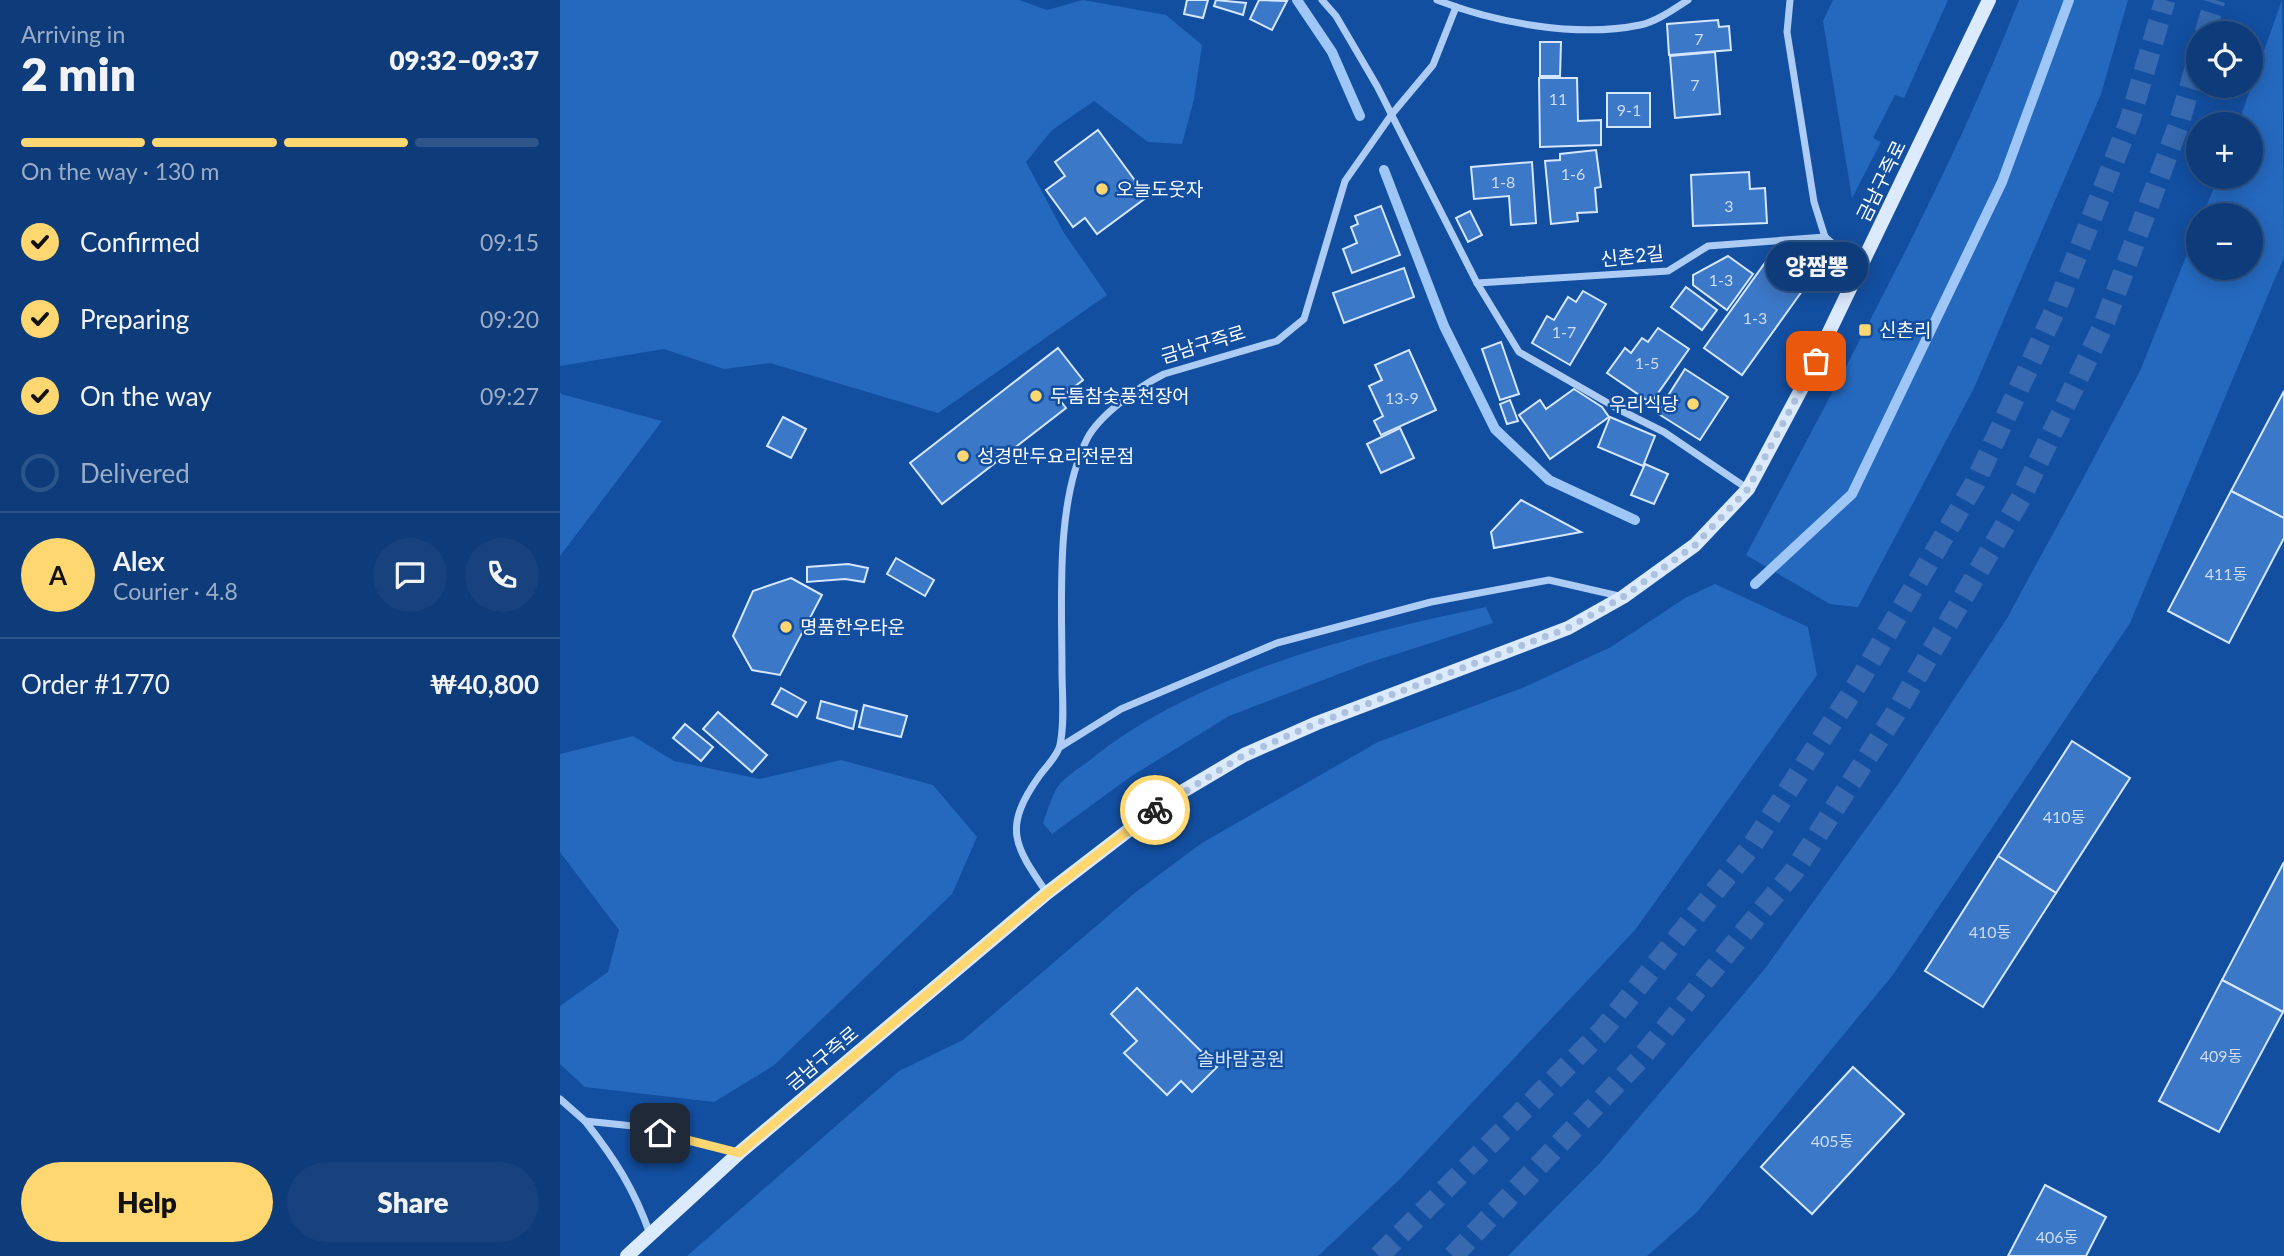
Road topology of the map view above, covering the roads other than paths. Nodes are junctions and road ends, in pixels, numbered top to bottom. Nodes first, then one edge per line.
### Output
1 (1322, 0) edge
2 (1437, 0) edge
3 (1688, 0) edge
4 (1790, 0) edge
5 (1989, 0) edge
6 (1456, 7) junction
7 (1392, 114) junction
8 (1825, 237) junction
9 (1861, 268) junction
10 (1477, 283) junction
11 (1748, 489) junction
12 (1623, 597) junction
13 (1060, 747) junction
14 (1046, 894) junction
15 (560, 1099) edge
16 (585, 1121) junction
17 (739, 1153) junction
18 (651, 1235) junction
19 (627, 1256) edge

1 - 7 street
2 - 6 street
3 - 6 street
4 - 8 street
5 - 9 main road, 금남구즉로
6 - 7 street, 금남구즉로
7 - 10 street
7 - 13 street, 금남구즉로
8 - 9 street
8 - 10 street, 신촌2길
9 - 11 main road, 금남구즉로
10 - 11 street
11 - 12 main road, 금남구즉로
12 - 13 street
12 - 14 main road, 금남구즉로
13 - 14 street
14 - 17 main road, 금남구즉로
15 - 16 street
16 - 17 street
16 - 18 street
17 - 18 main road, 금남구즉로
18 - 19 main road, 금남구즉로

